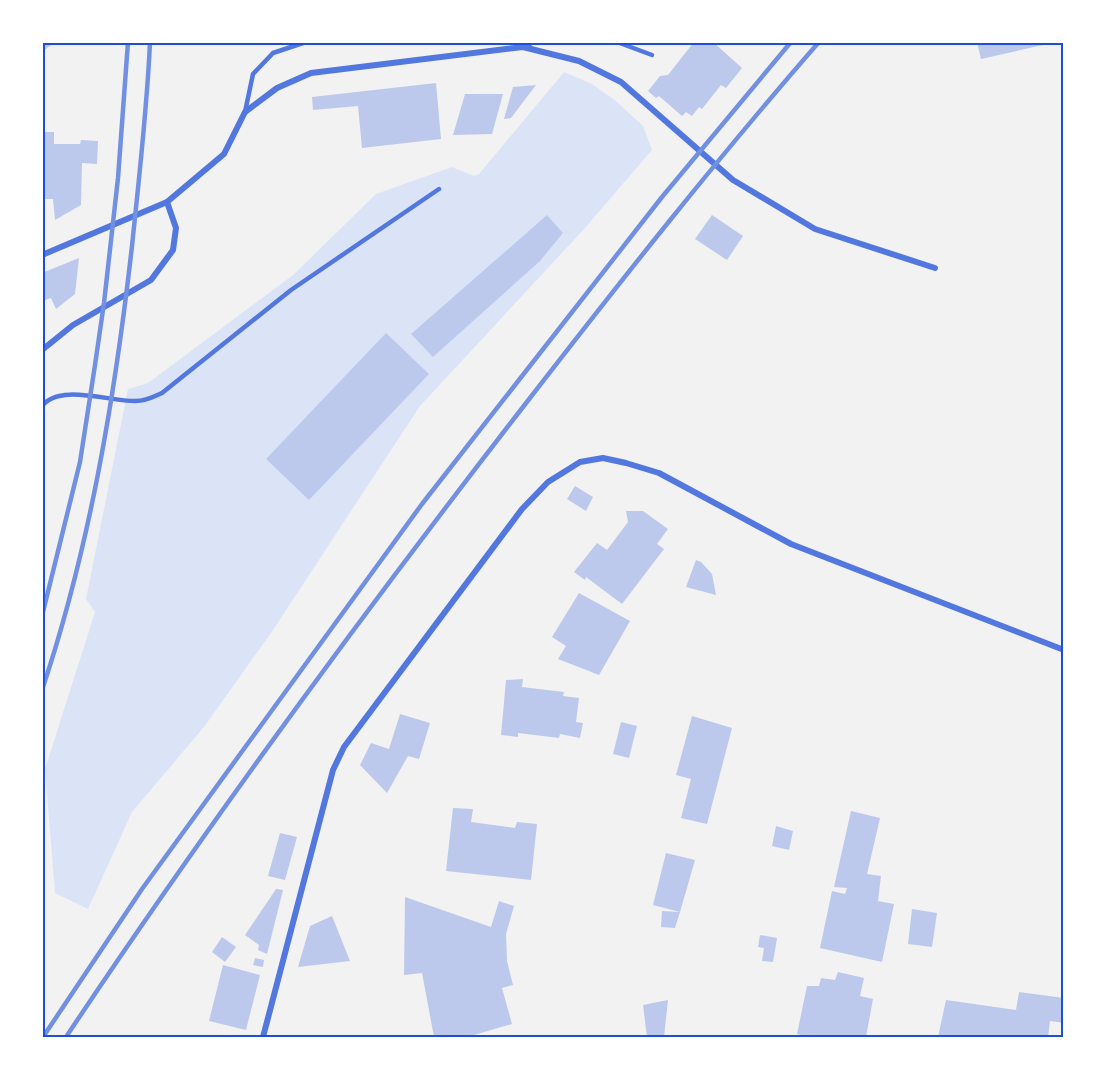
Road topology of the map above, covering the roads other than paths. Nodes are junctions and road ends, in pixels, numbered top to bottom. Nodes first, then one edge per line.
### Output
1 (306, 42) edge
2 (534, 42) edge
3 (617, 42) edge
4 (523, 47) junction
5 (652, 55) dead end
6 (245, 112) junction
7 (440, 189) dead end
8 (167, 202) junction
9 (42, 255) edge
10 (935, 268) dead end
11 (42, 350) edge
12 (42, 406) edge
13 (1064, 650) edge
14 (263, 1037) edge

1 - 6 lane
2 - 4 lane
3 - 5 lane
4 - 6 street
4 - 10 street
6 - 8 street
7 - 12 lane
8 - 9 street
8 - 11 street
13 - 14 street

